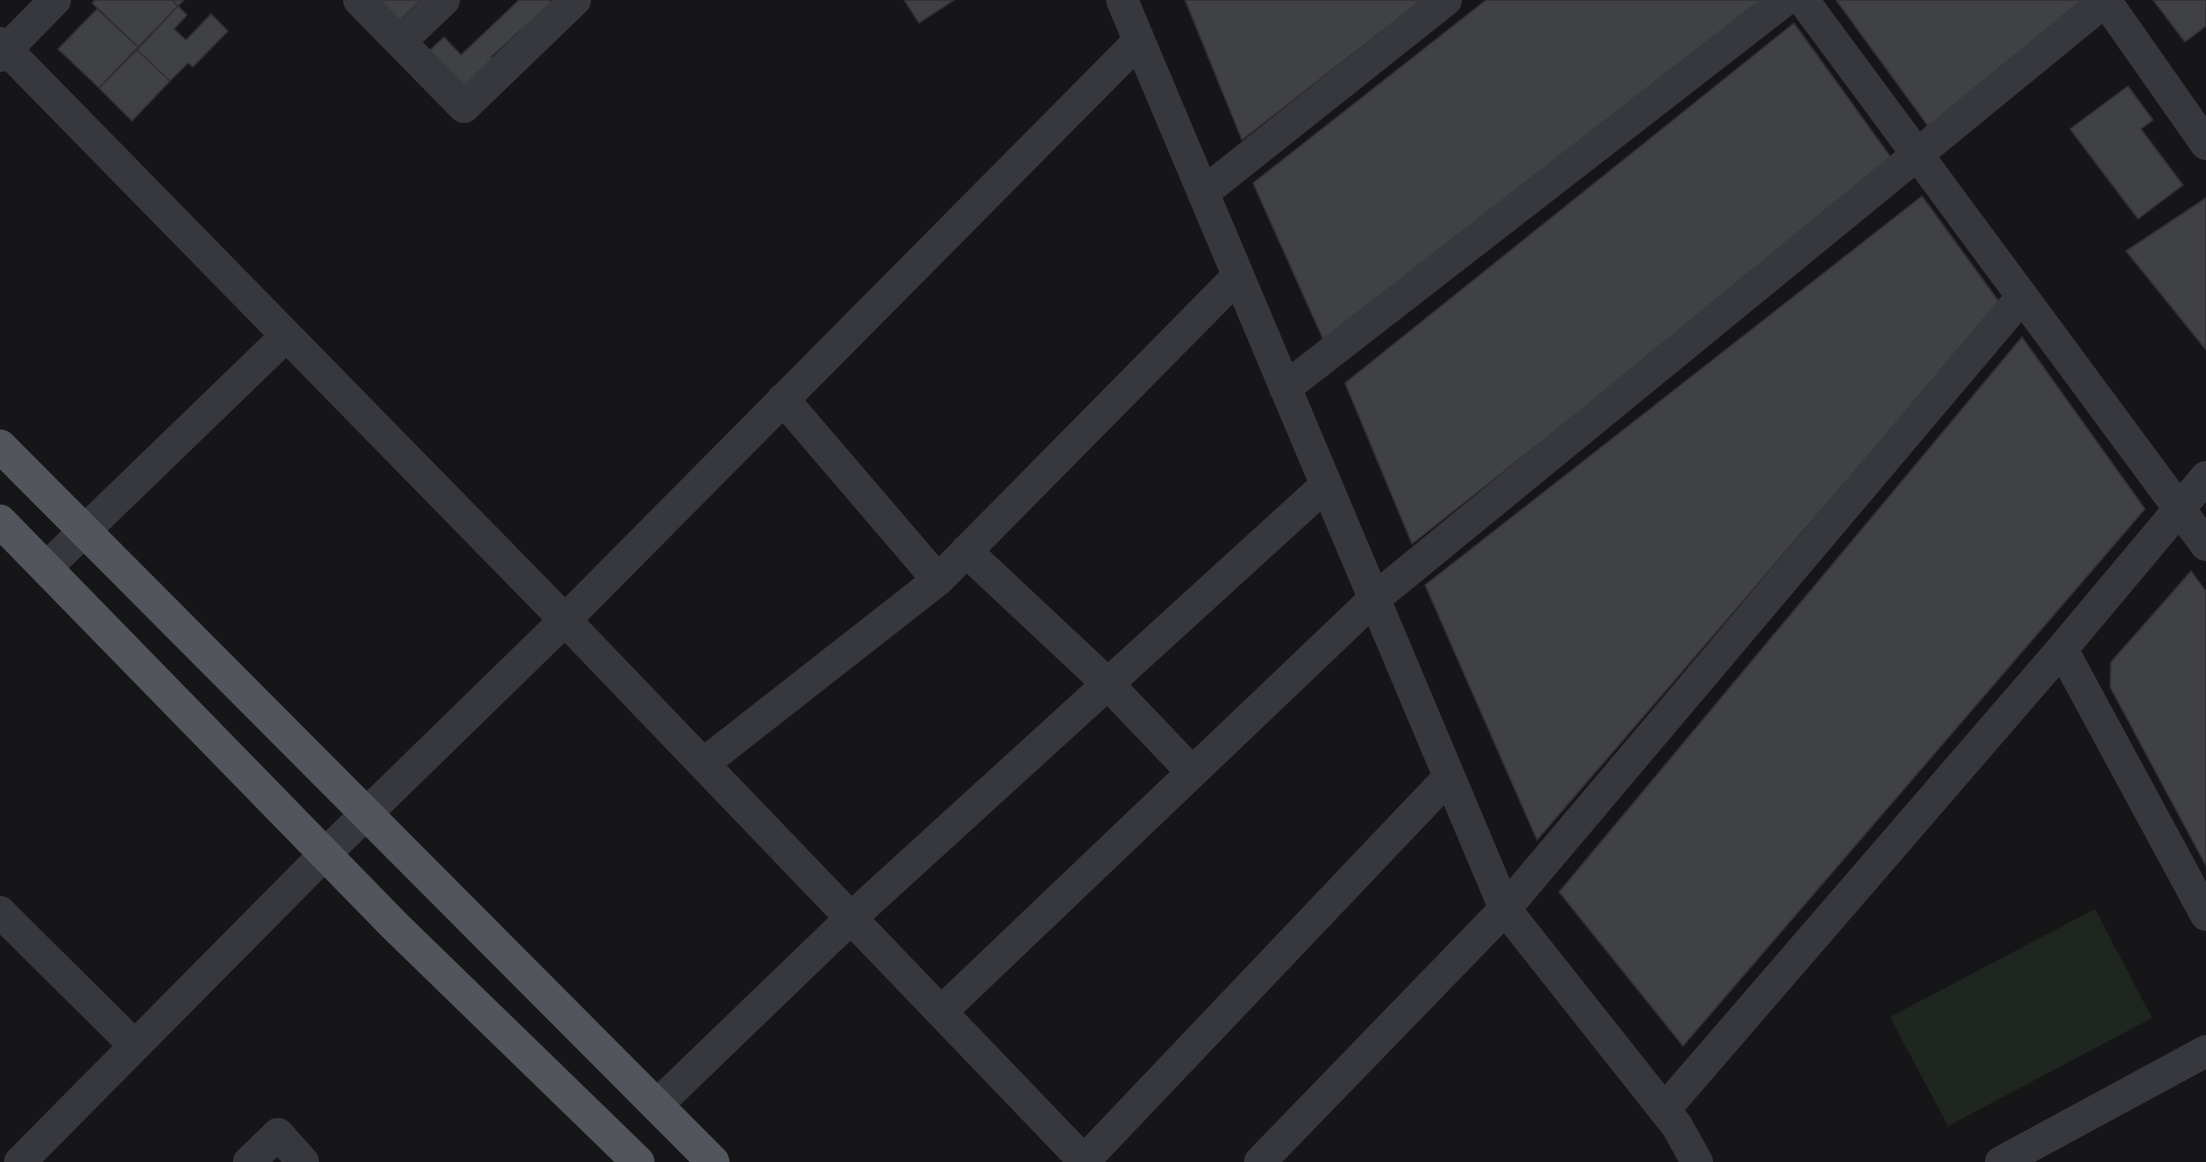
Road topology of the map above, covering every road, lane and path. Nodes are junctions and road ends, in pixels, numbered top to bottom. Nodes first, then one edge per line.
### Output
1 (55, 0) edge
2 (359, 0) edge
3 (444, 0) edge
4 (575, 0) edge
5 (1122, 0) edge
6 (1446, 0) edge
7 (1785, 0) edge
8 (1803, 0) edge
9 (2106, 0) edge
10 (1139, 41) junction
11 (400, 42) junction
12 (2, 49) edge
13 (2206, 144) edge
14 (1917, 156) junction
15 (1203, 193) junction
16 (1238, 276) junction
17 (2021, 298) junction
18 (286, 336) junction
19 (1285, 388) junction
20 (783, 399) junction
21 (0, 446) edge
22 (2206, 477) edge
23 (1326, 485) junction
24 (2179, 510) junction
25 (0, 522) edge
26 (84, 531) junction
27 (2206, 545) edge
28 (966, 551) junction
29 (46, 568) junction
30 (938, 580) junction
31 (1374, 599) junction
32 (565, 620) junction
33 (2062, 649) junction
34 (1108, 684) junction
35 (703, 764) junction
36 (1192, 772) junction
37 (1449, 777) junction
38 (366, 814) junction
39 (326, 854) junction
40 (1505, 909) junction
41 (0, 912) edge
42 (2206, 915) edge
43 (851, 918) junction
44 (941, 1012) junction
45 (135, 1046) junction
46 (2206, 1052) edge
47 (657, 1105) junction
48 (1664, 1110) junction
49 (1085, 1161) edge
50 (20, 1162) edge
51 (249, 1162) edge
52 (303, 1162) edge
53 (638, 1162) edge
54 (713, 1162) edge
55 (1260, 1162) edge
56 (1697, 1162) edge
57 (2001, 1162) edge

1 - 12 street
2 - 11 street
3 - 11 street
4 - 11 street
5 - 10 street
6 - 15 street
7 - 19 street
8 - 14 street
9 - 13 street
9 - 14 street
10 - 15 street
10 - 20 street
12 - 18 street
14 - 17 street
14 - 31 street
15 - 16 street
16 - 19 street
16 - 28 street
17 - 24 street
17 - 40 street
18 - 26 street
18 - 32 street
19 - 23 street
20 - 30 street
20 - 32 street
21 - 26 main road
22 - 24 street
23 - 31 street
23 - 34 street
24 - 27 street
24 - 33 street
25 - 29 main road
26 - 29 street
26 - 38 main road
28 - 30 street
28 - 34 street
29 - 39 main road
30 - 35 street
31 - 36 street
31 - 37 street
32 - 35 street
32 - 38 street
33 - 42 street
33 - 48 street
34 - 36 street
34 - 43 street
35 - 43 street
36 - 44 street
37 - 40 street
37 - 49 street
38 - 39 street
38 - 47 main road
39 - 45 street
39 - 53 main road
40 - 48 street
40 - 55 street
41 - 45 street
43 - 44 street
43 - 47 street
44 - 49 street
45 - 50 street
46 - 57 street
47 - 54 main road
48 - 56 street
51 - 52 street

